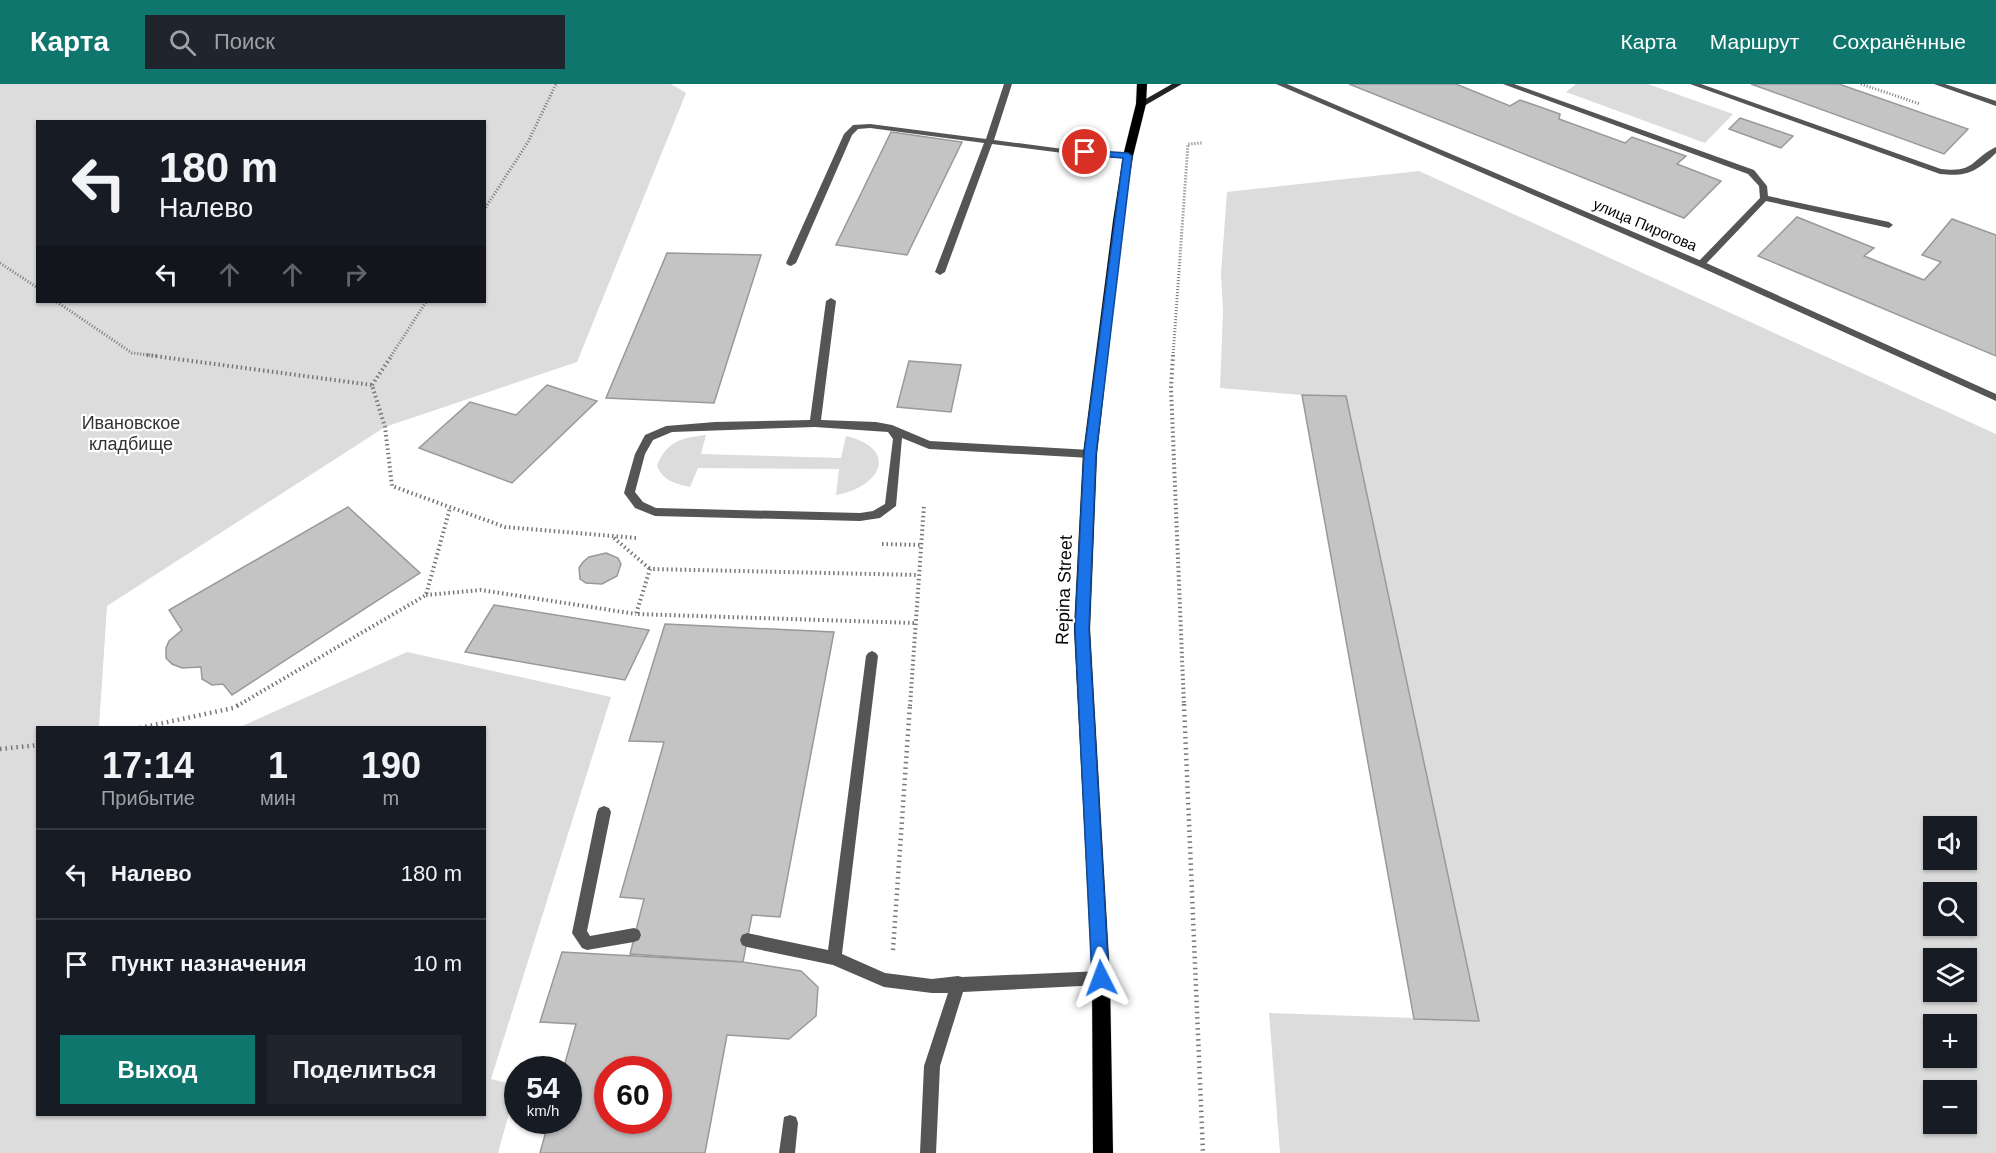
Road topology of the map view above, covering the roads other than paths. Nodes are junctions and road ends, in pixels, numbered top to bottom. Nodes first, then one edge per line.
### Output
1 (1008, 84) edge
2 (1142, 84) edge
3 (1178, 84) edge
4 (1280, 84) edge
5 (1507, 84) edge
6 (1694, 84) edge
7 (1938, 84) edge
8 (1141, 104) junction
9 (1996, 104) edge
10 (989, 141) junction
11 (1996, 148) edge
12 (1128, 156) junction
13 (1764, 198) junction
14 (1889, 225) dead end
15 (791, 263) dead end
16 (1701, 264) junction
17 (940, 272) dead end
18 (831, 301) dead end
19 (1996, 398) edge
20 (815, 423) junction
21 (892, 429) junction
22 (1090, 454) junction
23 (872, 656) dead end
24 (604, 812) dead end
25 (634, 935) dead end
26 (747, 940) dead end
27 (834, 958) junction
28 (1101, 978) junction
29 (958, 983) junction
30 (790, 1123) dead end
31 (787, 1153) edge
32 (928, 1153) edge
33 (1103, 1153) edge

1 - 10 street
2 - 8 main road, Repina Street
3 - 8 main road
4 - 16 street, улица Пирогова
5 - 13 street
6 - 11 street
7 - 9 street
8 - 12 main road, Repina Street
10 - 12 street
10 - 15 street
10 - 17 street
12 - 22 main road, Repina Street
13 - 14 street
13 - 16 street
16 - 19 street, улица Пирогова
18 - 20 street
20 - 21 street
20 - 21 street
21 - 22 street
22 - 28 main road, Repina Street
23 - 27 street
24 - 25 street
26 - 27 street
27 - 29 street
28 - 29 street
28 - 33 main road, Repina Street
29 - 32 street
30 - 31 street

